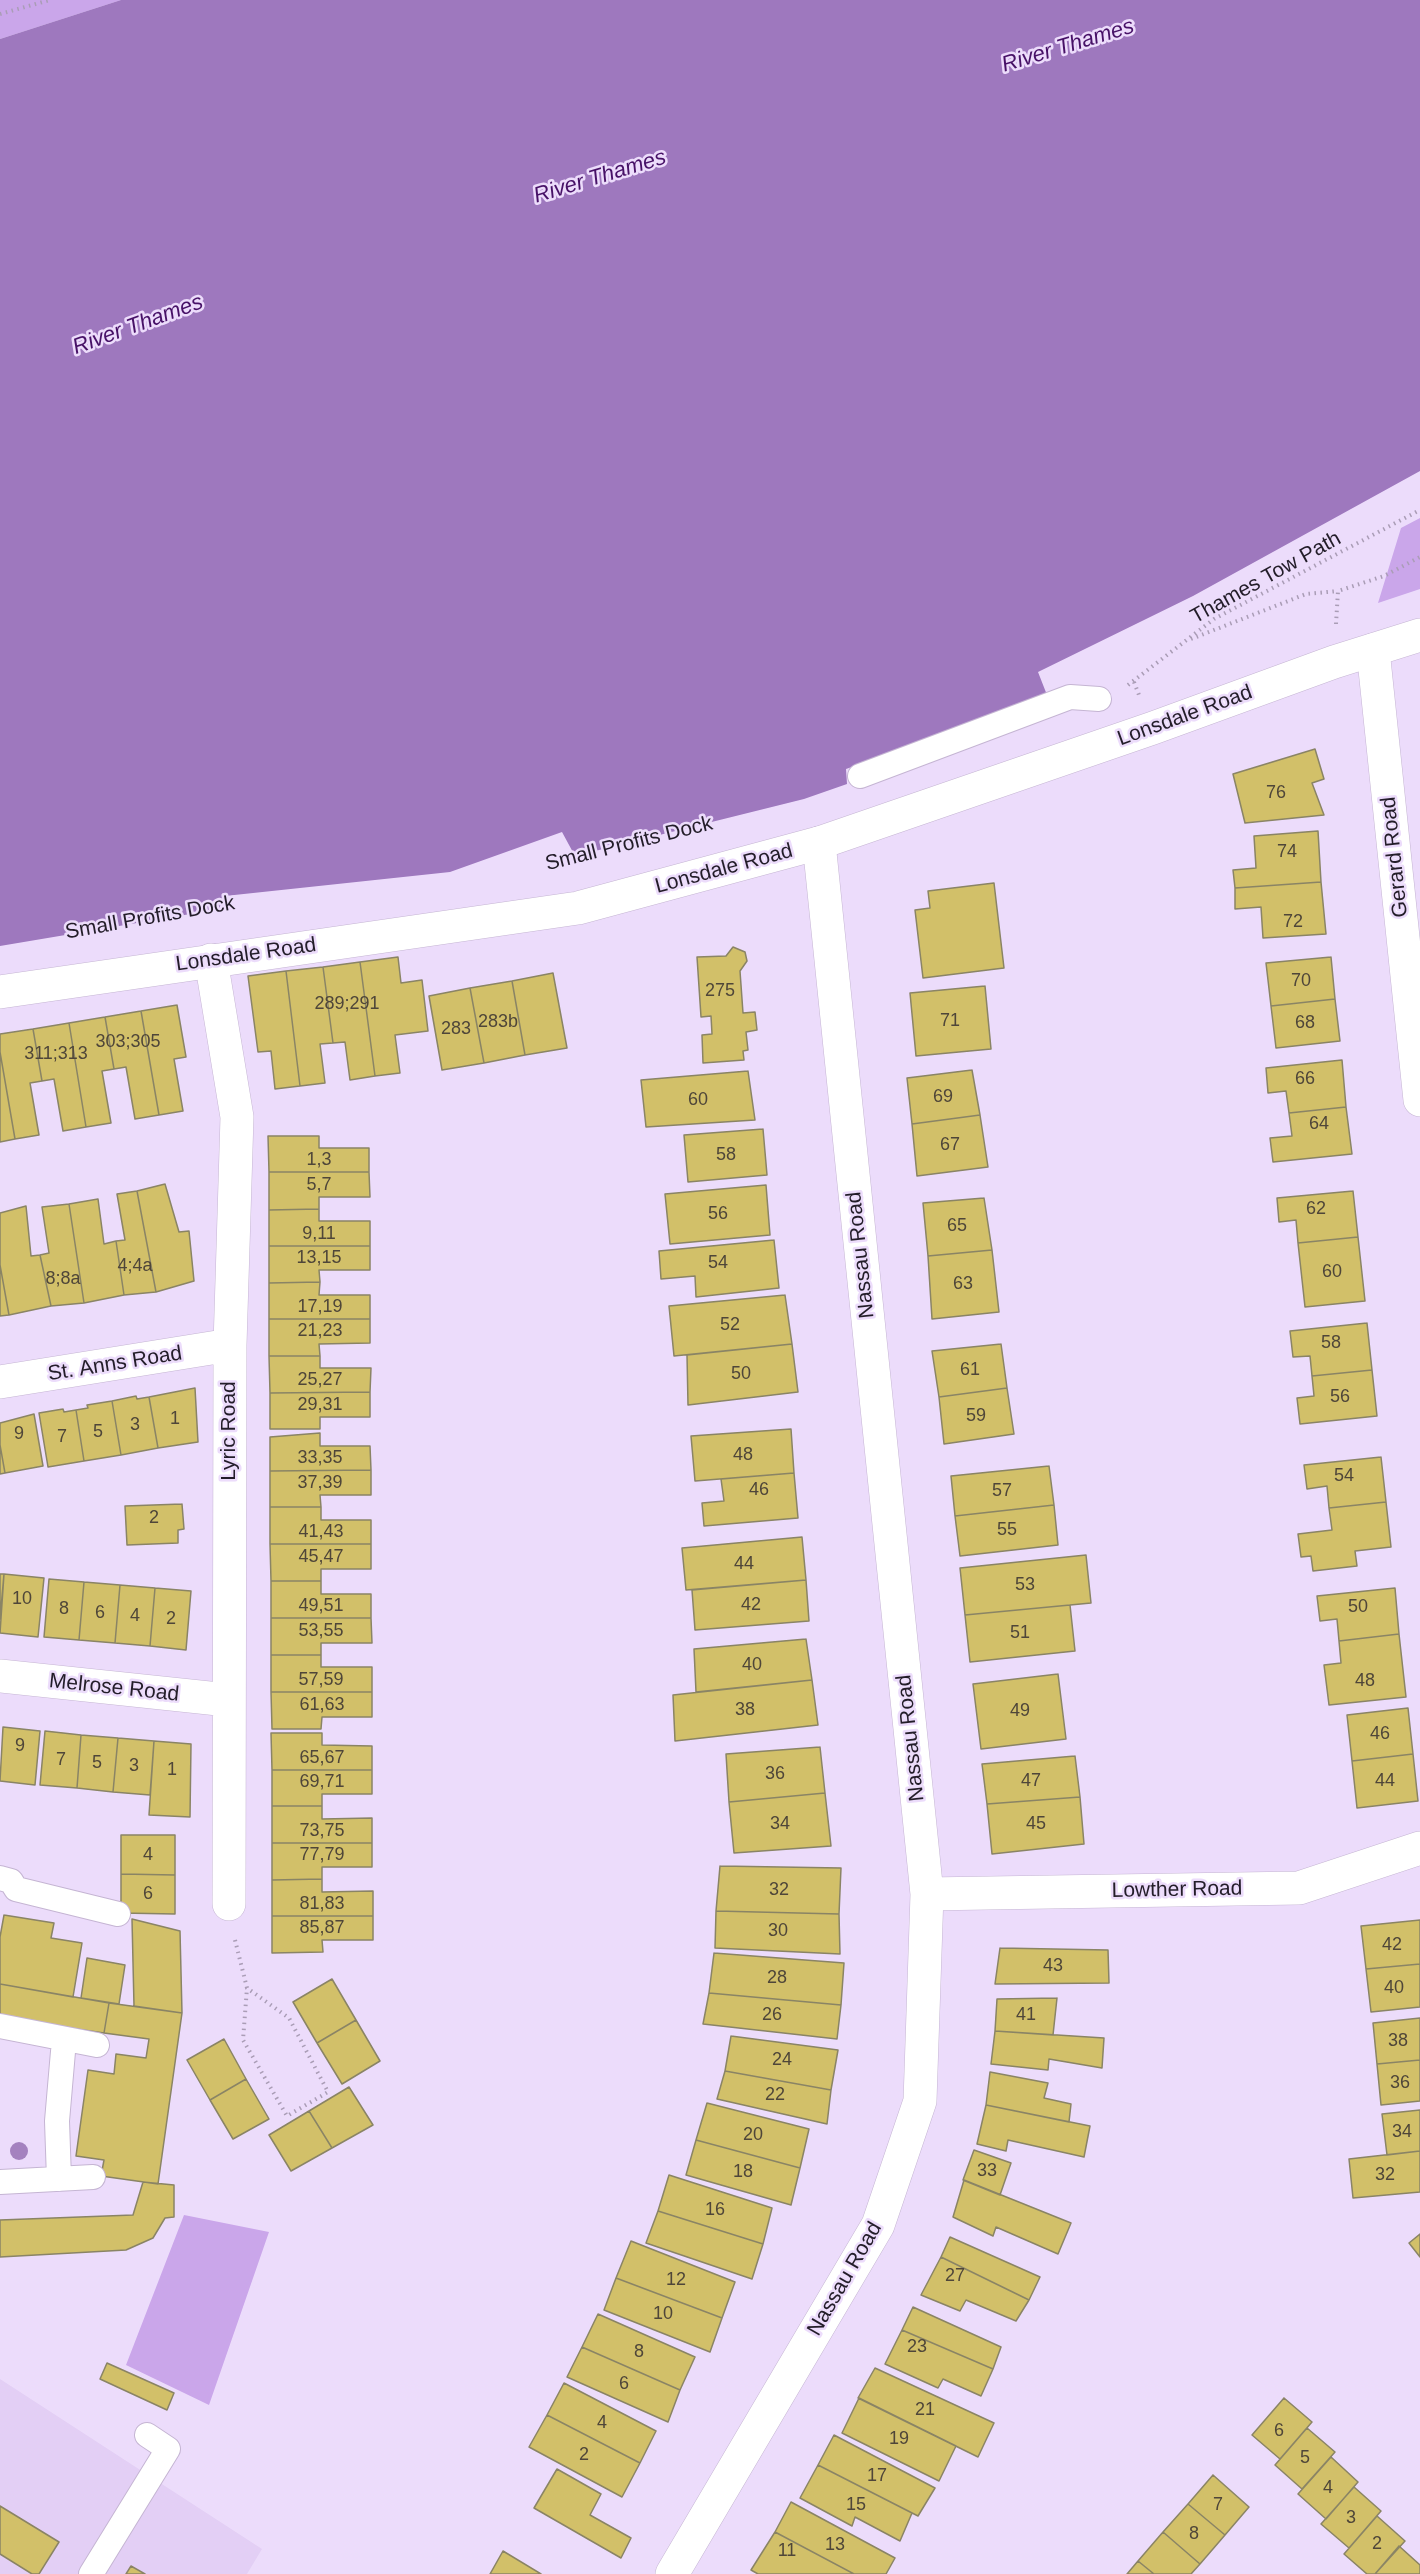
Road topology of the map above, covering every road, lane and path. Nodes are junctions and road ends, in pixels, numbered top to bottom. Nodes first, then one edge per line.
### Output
1 (50, 0) edge
2 (0, 14) edge
3 (1420, 510) edge
4 (1420, 557) edge
5 (1338, 591) junction
6 (1420, 635) edge
7 (1185, 642) junction
8 (1373, 650) junction
9 (1334, 662) junction
10 (1099, 699) joint
11 (860, 776) dead end
12 (819, 843) junction
13 (211, 960) junction
14 (0, 992) edge
15 (1420, 1100) edge
16 (230, 1345) junction
17 (0, 1382) edge
18 (0, 1676) edge
19 (228, 1700) junction
20 (1420, 1848) edge
21 (0, 1878) edge
22 (927, 1894) junction
23 (229, 1904) joint
24 (118, 1914) dead end
25 (246, 1988) junction
26 (0, 2026) edge
27 (64, 2040) junction
28 (97, 2045) dead end
29 (93, 2177) dead end
30 (58, 2179) junction
31 (0, 2182) edge
32 (147, 2435) dead end
33 (91, 2574) edge
34 (672, 2574) edge

1 - 2 path
3 - 7 path, Thames Tow Path
4 - 5 path
5 - 7 path
5 - 9 path
6 - 8 street, Lonsdale Road
7 - 10 path, Thames Tow Path
8 - 9 street, Lonsdale Road
8 - 15 street, Gerard Road
9 - 12 street, Lonsdale Road
10 - 11 lane
12 - 13 street, Lonsdale Road
12 - 22 street, Nassau Road
13 - 14 street, Lonsdale Road
13 - 16 street, Lyric Road
16 - 17 street, St. Anns Road
16 - 19 street, Lyric Road
18 - 19 street, Melrose Road
19 - 23 street, Lyric Road
20 - 22 street, Lowther Road
21 - 24 lane
22 - 34 street, Nassau Road
23 - 25 path
25 - 25 path
26 - 27 lane
27 - 28 lane
27 - 30 lane
29 - 30 lane
30 - 31 lane
32 - 33 lane

